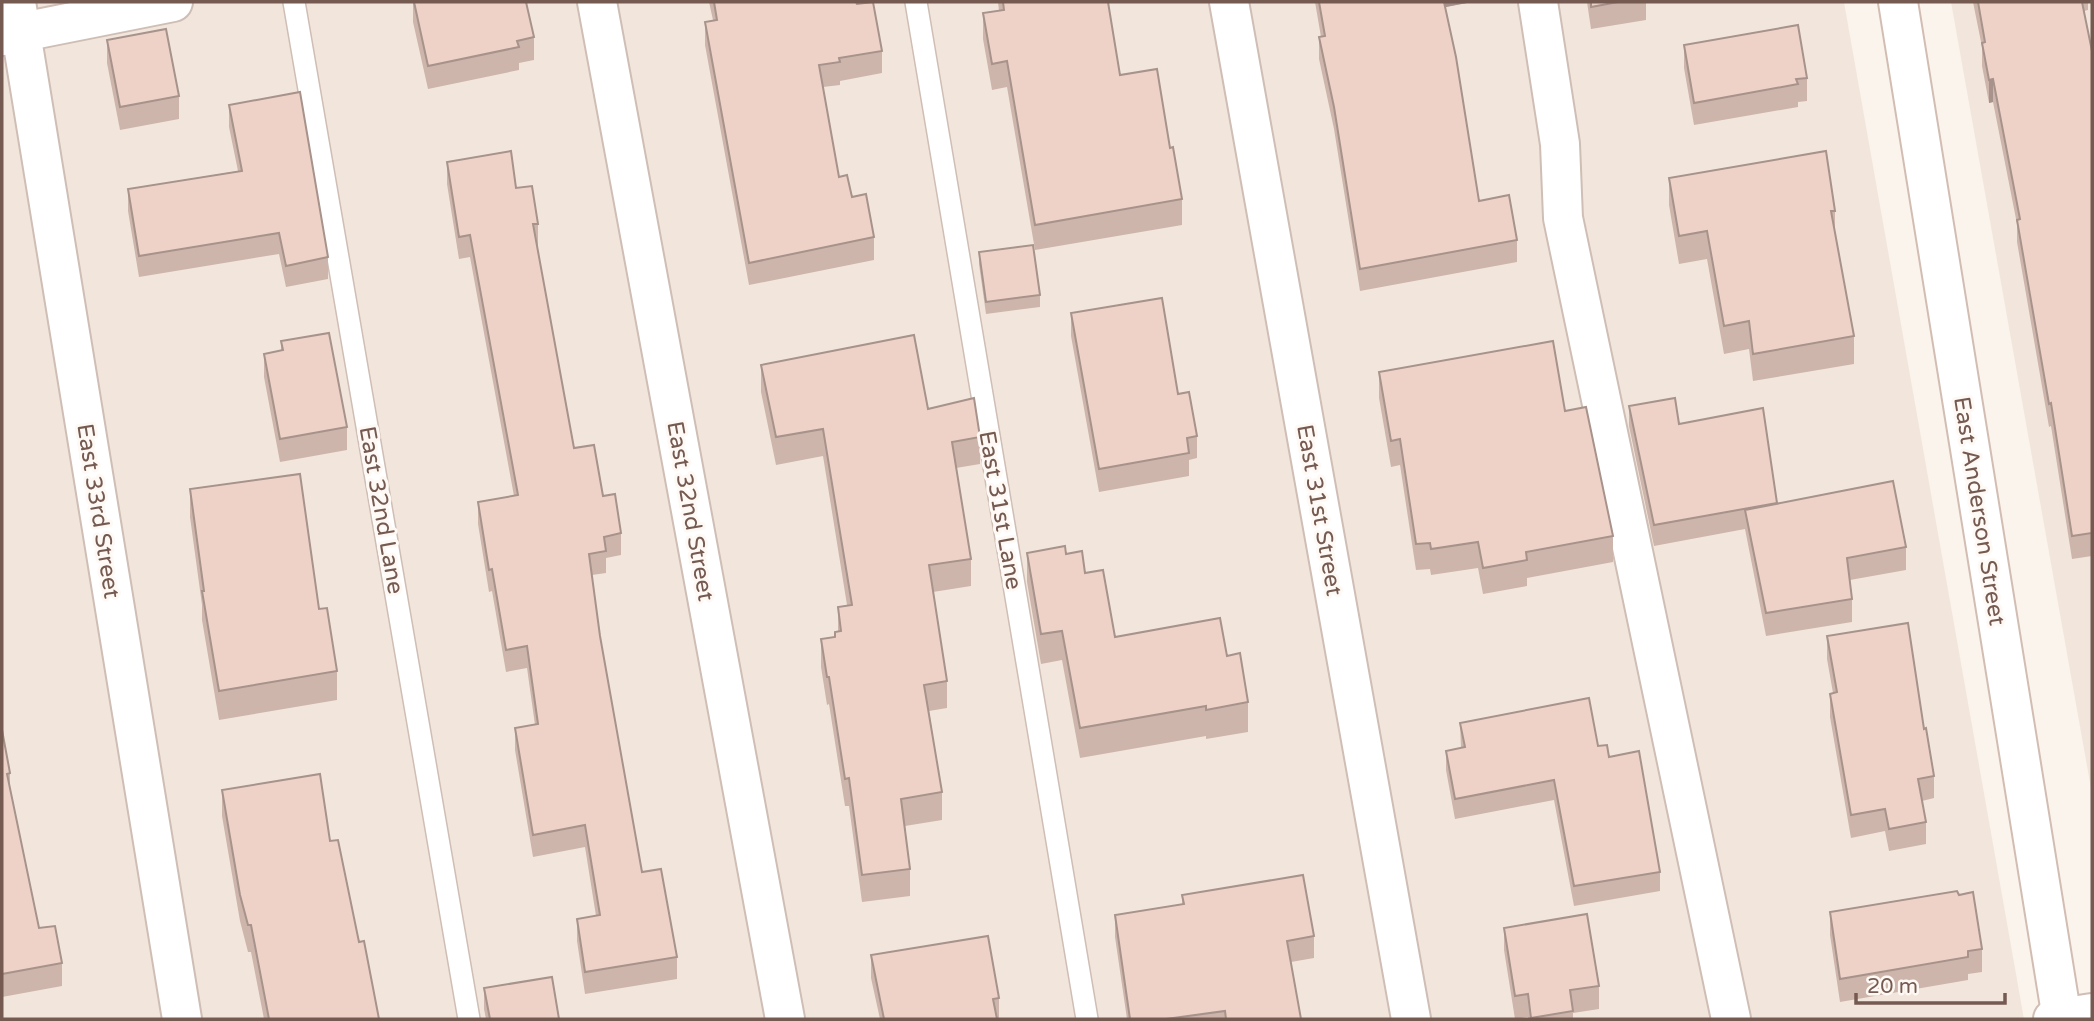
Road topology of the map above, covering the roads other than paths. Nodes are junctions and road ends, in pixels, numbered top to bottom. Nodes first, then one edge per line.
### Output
1 (173, 2) edge
2 (294, 2) edge
3 (597, 2) edge
4 (916, 2) edge
5 (1229, 2) edge
6 (1538, 2) edge
7 (1898, 2) edge
8 (13, 24) edge
9 (2067, 1017) edge
10 (182, 1019) edge
11 (470, 1019) edge
12 (785, 1019) edge
13 (1087, 1019) edge
14 (1411, 1019) edge
15 (1731, 1019) edge

1 - 8 street
2 - 11 lane, East 32nd Lane
3 - 12 street, East 32nd Street
4 - 13 lane, East 31st Lane
5 - 14 street, East 31st Street
6 - 15 street
7 - 9 street, East Anderson Street
8 - 10 street, East 33rd Street

